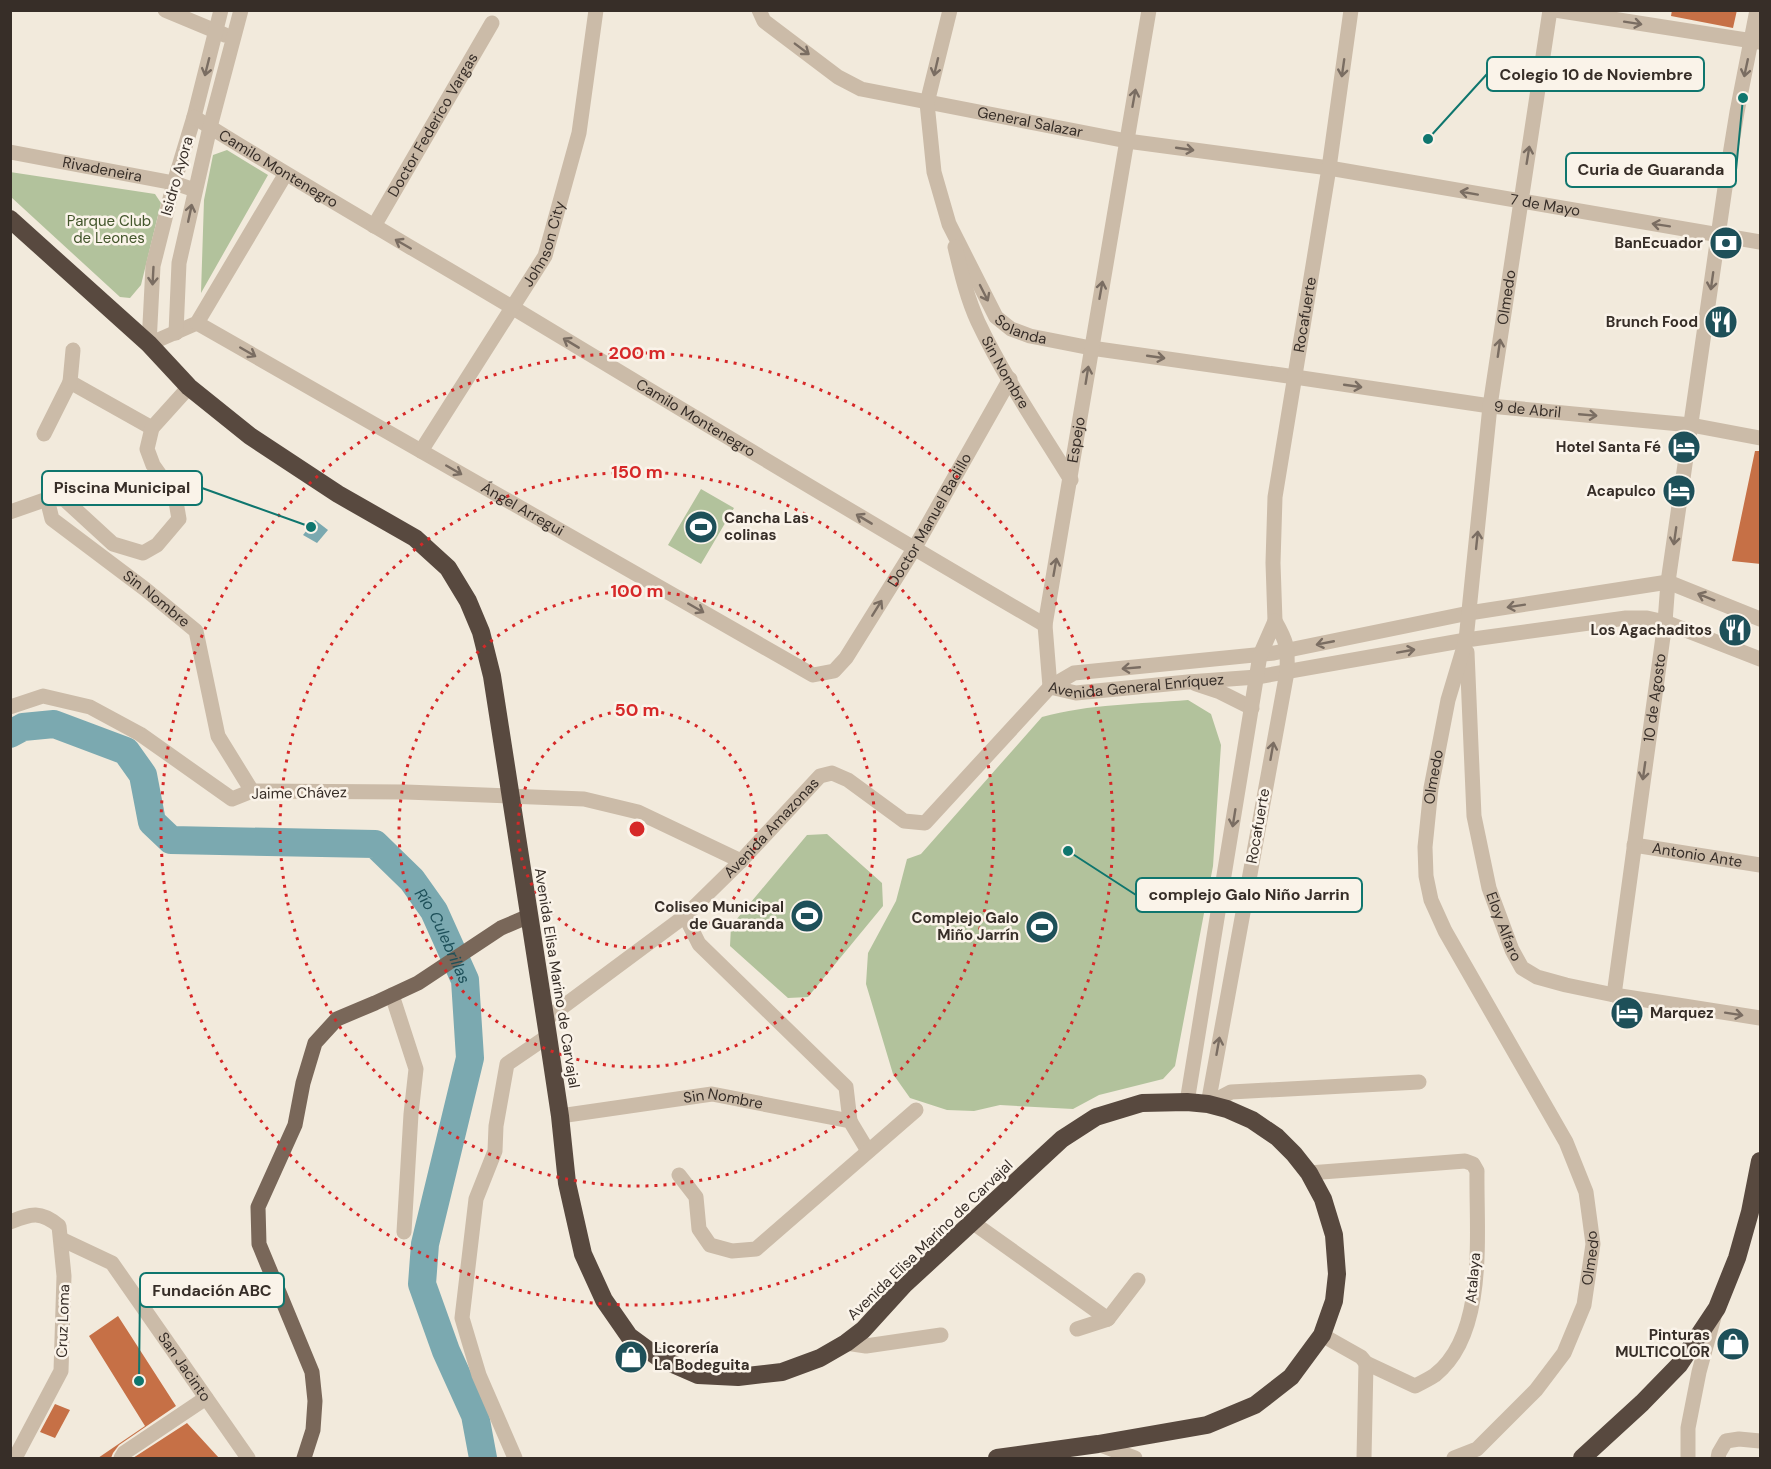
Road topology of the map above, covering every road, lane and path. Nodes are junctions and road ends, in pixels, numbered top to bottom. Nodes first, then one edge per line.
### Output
1 (165, 10) edge
2 (221, 10) edge
3 (241, 10) edge
4 (596, 10) edge
5 (759, 10) edge
6 (950, 10) edge
7 (1149, 10) edge
8 (1351, 10) edge
9 (1550, 10) edge
10 (1555, 10) edge
11 (1757, 10) edge
12 (492, 23) dead end
13 (216, 32) junction
14 (234, 37) junction
15 (1756, 41) edge
16 (927, 104) junction
17 (194, 117) junction
18 (210, 127) junction
19 (1127, 141) junction
20 (10, 152) edge
21 (1329, 168) junction
22 (285, 175) junction
23 (174, 183) junction
24 (195, 190) junction
25 (1521, 202) junction
26 (10, 219) edge
27 (950, 224) junction
28 (374, 226) junction
29 (1719, 235) junction
30 (1761, 242) edge
31 (511, 307) junction
32 (197, 323) junction
33 (176, 333) junction
34 (149, 344) junction
35 (1091, 348) junction
36 (73, 350) dead end
37 (1295, 378) junction
38 (1010, 379) junction
39 (70, 382) junction
40 (189, 387) junction
41 (1490, 406) junction
42 (1691, 424) junction
43 (152, 428) junction
44 (44, 434) dead end
45 (1761, 438) edge
46 (421, 451) junction
47 (1071, 480) junction
48 (47, 499) junction
49 (10, 512) edge
50 (914, 549) junction
51 (1668, 582) junction
52 (1469, 613) junction
53 (1761, 619) edge
54 (1275, 621) junction
55 (1665, 622) junction
56 (1045, 625) junction
57 (1466, 640) junction
58 (1288, 650) junction
59 (1260, 655) junction
60 (846, 658) joint
61 (1761, 659) edge
62 (1287, 672) junction
63 (1257, 677) junction
64 (1188, 682) junction
65 (1050, 687) junction
66 (10, 707) edge
67 (1252, 708) junction
68 (252, 791) junction
69 (512, 796) junction
70 (1634, 845) junction
71 (741, 861) junction
72 (1761, 865) edge
73 (529, 916) junction
74 (685, 916) junction
75 (392, 995) junction
76 (1614, 995) junction
77 (1761, 1018) edge
78 (547, 1028) junction
79 (1419, 1082) dead end
80 (1187, 1102) junction
81 (1208, 1104) junction
82 (916, 1110) dead end
83 (560, 1116) junction
84 (850, 1121) junction
85 (868, 1151) junction
86 (1761, 1161) edge
87 (1309, 1173) junction
88 (679, 1175) dead end
89 (1755, 1213) edge
90 (972, 1221) junction
91 (10, 1222) edge
92 (404, 1232) dead end
93 (60, 1239) junction
94 (1138, 1280) dead end
95 (1717, 1308) junction
96 (1108, 1319) junction
97 (1077, 1329) dead end
98 (941, 1335) dead end
99 (1322, 1335) junction
100 (846, 1343) junction
101 (1366, 1363) junction
102 (206, 1398) junction
103 (1761, 1441) edge
104 (1098, 1444) junction
105 (15, 1458) edge
106 (121, 1458) edge
107 (248, 1458) edge
108 (304, 1458) edge
109 (515, 1458) edge
110 (997, 1458) edge
111 (1135, 1458) edge
112 (1364, 1458) edge
113 (1454, 1458) edge
114 (1582, 1458) edge
115 (1688, 1458) edge
116 (1718, 1458) edge

1 - 13 street
2 - 13 street, Isidro Ayora
3 - 14 street, Isidro Ayora
4 - 31 street, Johnson City
5 -> 16 street, General Salazar
6 -> 16 street, Solanda
19 -> 7 street, Espejo
8 -> 21 street, Rocafuerte
25 -> 9 street, Olmedo
10 -> 15 street
11 - 15 street, 10 de Agosto
12 - 28 street, Doctor Federico Vargas
13 - 14 street
13 -> 17 street, Isidro Ayora
14 - 18 street, Isidro Ayora
15 -> 29 street, 10 de Agosto
16 - 19 street, General Salazar
16 - 27 street, Solanda
17 - 18 street, Camilo Montenegro
17 - 23 street, Isidro Ayora
18 - 22 street, Camilo Montenegro
18 - 24 street, Isidro Ayora
19 -> 21 street, General Salazar
35 -> 19 street, Espejo
20 - 23 street, Rivadeneira
25 -> 21 street, 7 de Mayo
21 - 37 street, Rocafuerte
22 - 28 street, Camilo Montenegro
22 - 32 street
23 - 24 street, Rivadeneira
23 -> 34 street, Isidro Ayora
33 -> 24 street, Isidro Ayora
29 -> 25 street, 7 de Mayo
41 -> 25 street, Olmedo
26 - 34 highway, Avenida Elisa Marino de Carvajal
27 -> 35 street, Solanda
27 - 38 street, Sin Nombre
31 -> 28 street, Camilo Montenegro
29 - 30 street, 7 de Mayo
29 -> 42 street, 10 de Agosto
31 - 46 street, Johnson City
50 -> 31 street, Camilo Montenegro
32 - 33 street
32 -> 46 street, Ángel Arregui
33 - 34 street
34 - 40 highway, Avenida Elisa Marino de Carvajal
35 -> 37 street, Solanda
47 -> 35 street, Espejo
36 - 39 street
37 -> 41 street, 9 de Abril
37 - 54 street, Rocafuerte
38 - 47 street, Sin Nombre
38 - 50 street, Doctor Manuel Badillo
39 - 43 street
39 - 44 street
40 - 43 street
40 - 69 highway, Avenida Elisa Marino de Carvajal
41 -> 42 street, 9 de Abril
52 -> 41 street, Olmedo
42 - 45 street, 9 de Abril
42 -> 51 street, 10 de Agosto
43 - 48 street
46 -> 60 street, Ángel Arregui
56 -> 47 street, Espejo
48 - 49 street
48 - 68 street, Sin Nombre
50 - 56 street, Camilo Montenegro
60 -> 50 street, Doctor Manuel Badillo
51 -> 52 street, Avenida General Enríquez
53 -> 51 street
51 - 55 street, 10 de Agosto
52 - 57 street, Olmedo
52 -> 58 street, Avenida General Enríquez
54 - 58 street, Rocafuerte
54 - 59 street, Rocafuerte
55 - 57 street, Avenida General Enríquez
55 - 61 street, Avenida General Enríquez
55 -> 70 street, 10 de Agosto
56 - 65 street, Espejo
62 -> 57 street, Avenida General Enríquez
57 - 76 street, Eloy Alfaro
57 - 113 street, Olmedo
58 - 59 street, Avenida General Enríquez
58 - 62 street, Rocafuerte
59 - 63 street, Rocafuerte
59 -> 65 street, Avenida General Enríquez
62 - 63 street, Avenida General Enríquez
81 -> 62 street, Rocafuerte
63 - 64 street, Avenida General Enríquez
63 - 67 street, Rocafuerte
64 - 65 street, Avenida General Enríquez
64 - 67 street
65 - 71 street, Avenida Amazonas
66 - 68 street, Jaime Chávez
67 -> 80 street, Rocafuerte
68 - 69 street, Jaime Chávez
69 - 71 street, Jaime Chávez
69 - 73 highway, Avenida Elisa Marino de Carvajal
70 - 72 street, Antonio Ante
70 - 76 street, 10 de Agosto
71 - 74 street, Avenida Amazonas
73 - 75 main road
73 - 78 highway, Avenida Elisa Marino de Carvajal
74 - 78 street, Avenida Amazonas
74 - 84 street
75 - 92 street
75 - 108 main road
76 -> 77 street, Eloy Alfaro
78 - 83 highway, Avenida Elisa Marino de Carvajal
78 - 109 street, Avenida Amazonas
79 - 81 street
80 - 81 highway, Avenida Elisa Marino de Carvajal
80 - 90 highway, Avenida Elisa Marino de Carvajal
81 - 87 highway, Avenida Elisa Marino de Carvajal
82 - 85 street
83 - 84 street, Sin Nombre
83 - 100 highway, Avenida Elisa Marino de Carvajal
84 - 85 street
85 - 88 street
86 - 89 highway
87 - 99 highway, Avenida Elisa Marino de Carvajal
87 - 101 street, Atalaya
89 - 95 highway
90 - 96 street
90 - 100 highway, Avenida Elisa Marino de Carvajal
91 - 93 street, Cruz Loma
93 - 102 street, San Jacinto
93 - 105 street, Cruz Loma
94 - 96 street
95 - 114 highway
95 - 115 street
96 - 97 street
98 - 100 street
99 - 101 street
99 - 104 highway, Avenida Elisa Marino de Carvajal
101 - 112 street
102 - 106 street
102 - 107 street, San Jacinto
103 - 116 street
104 - 110 highway, Avenida Elisa Marino de Carvajal
104 - 111 street

